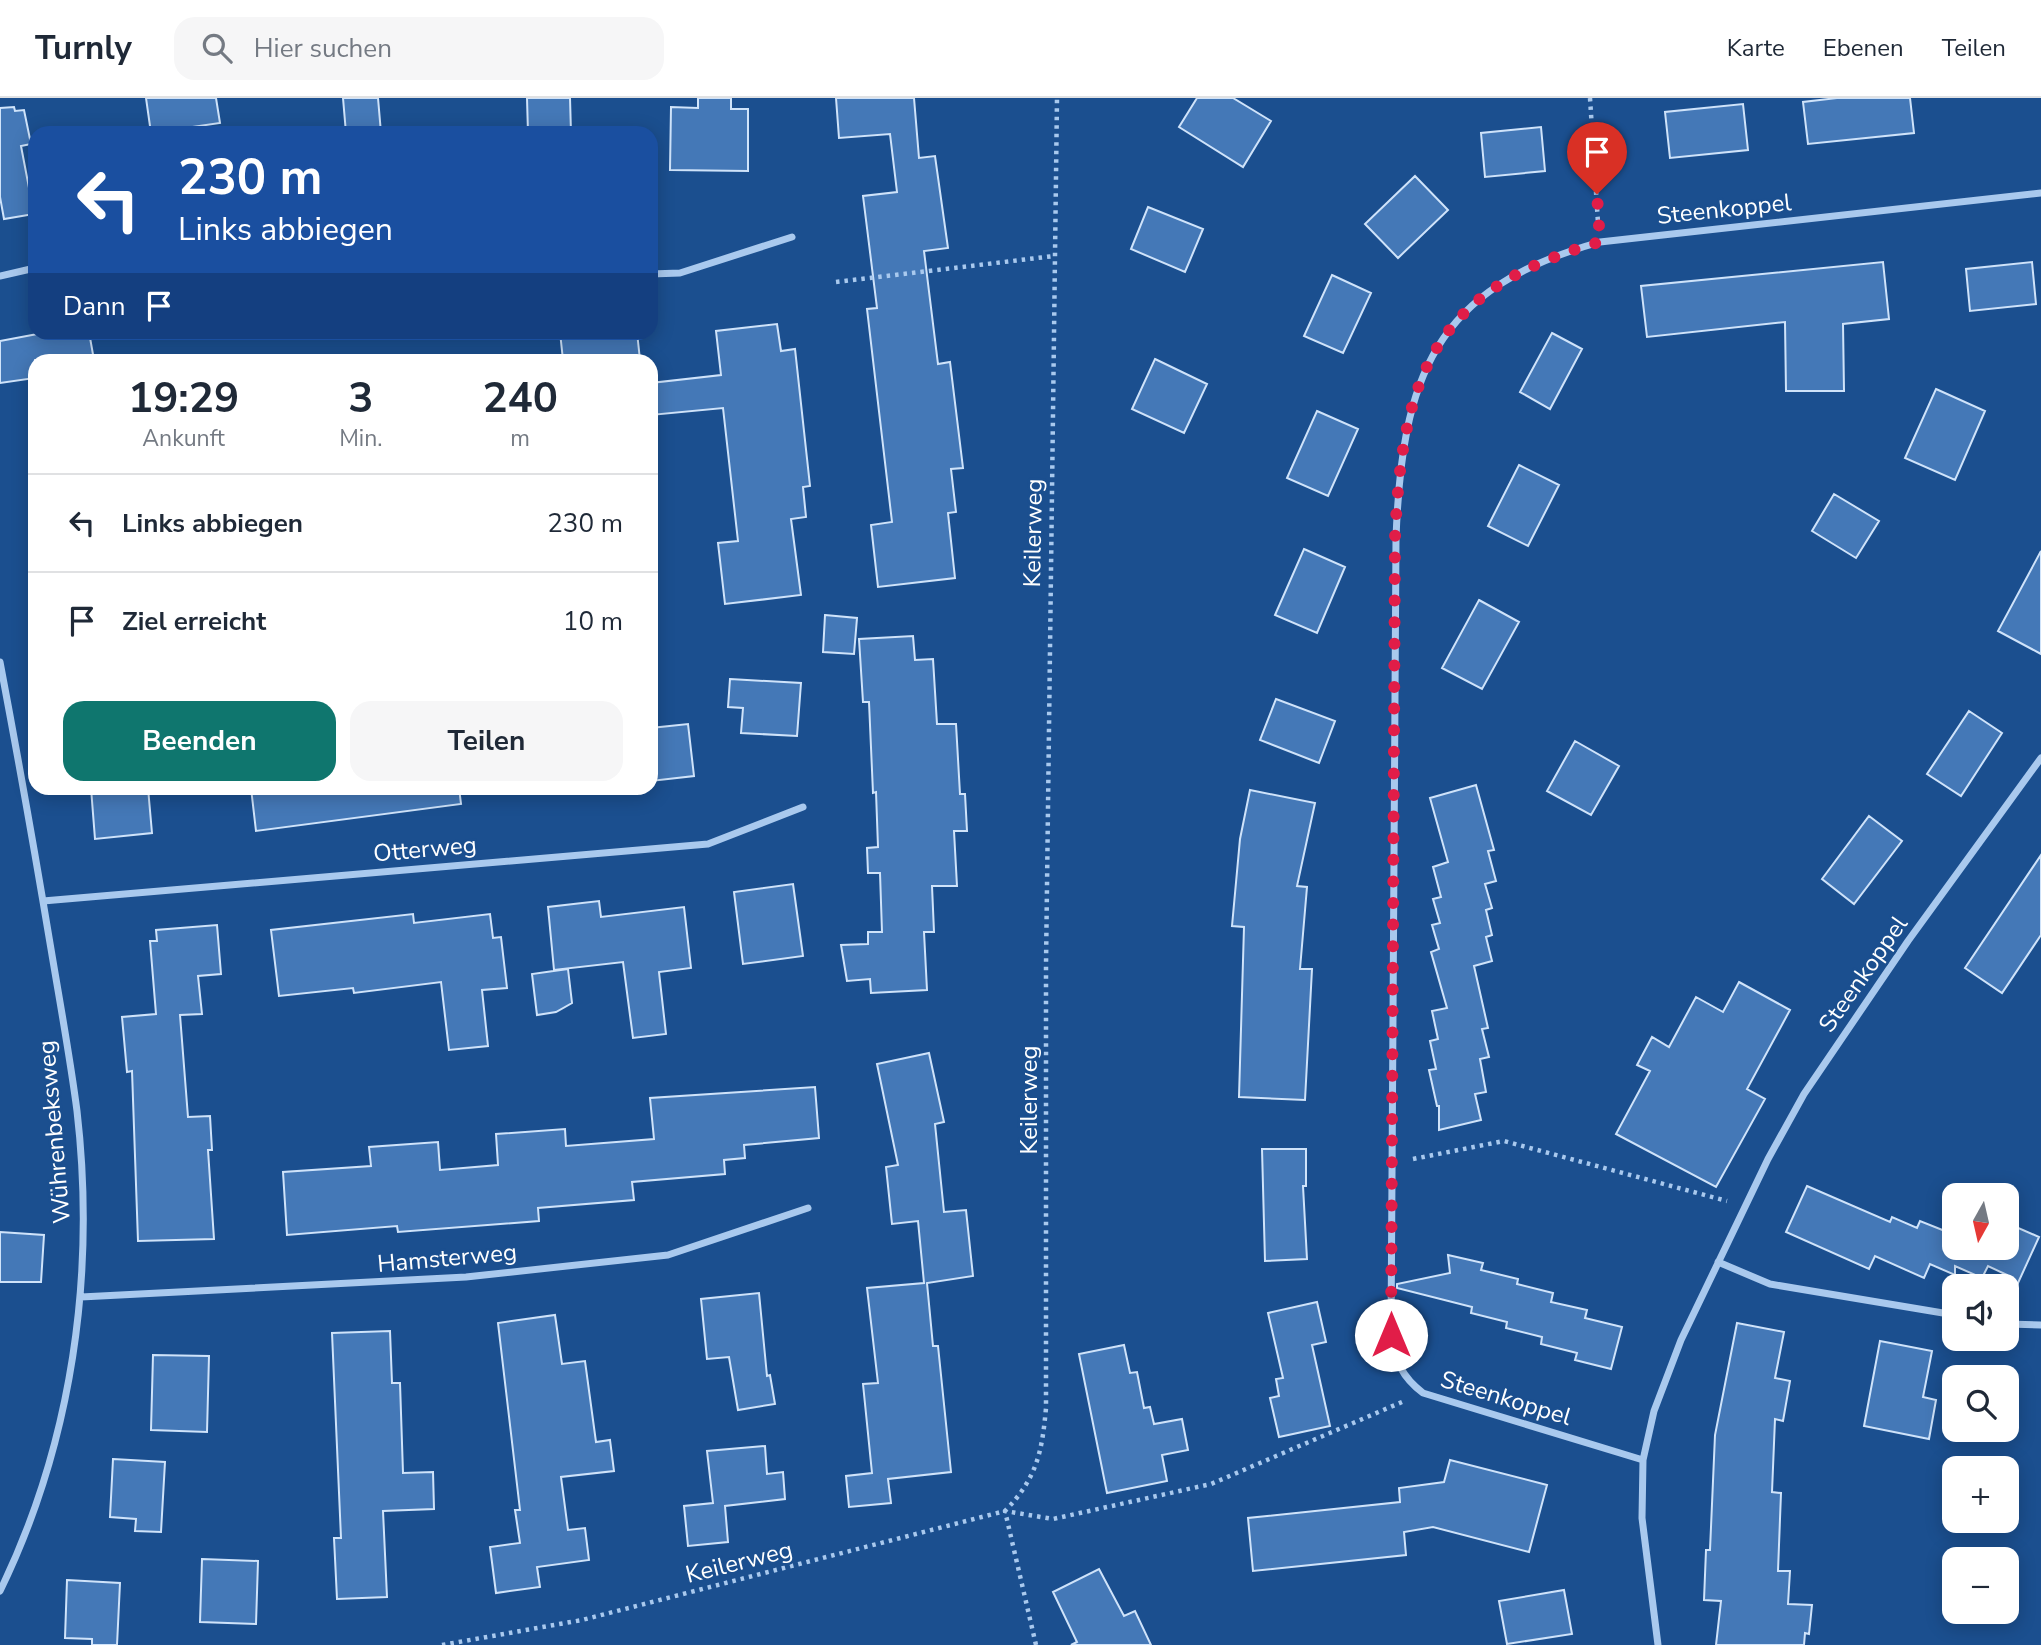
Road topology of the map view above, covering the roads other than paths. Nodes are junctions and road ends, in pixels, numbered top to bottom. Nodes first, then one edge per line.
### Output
1 (2041, 193) edge
2 (792, 237) dead end
3 (28, 270) edge
4 (658, 274) edge
5 (0, 276) edge
6 (0, 662) edge
7 (2041, 758) edge
8 (803, 807) dead end
9 (43, 901) junction
10 (807, 1208) dead end
11 (1718, 1262) junction
12 (80, 1297) junction
13 (1942, 1313) edge
14 (2019, 1324) edge
15 (2041, 1325) edge
16 (1643, 1460) junction
17 (0, 1591) edge
18 (1658, 1645) edge

1 - 16 street, Steenkoppel
2 - 4 street
3 - 5 street
6 - 9 street, Wührenbeksweg
7 - 11 street, Steenkoppel
8 - 9 street, Otterweg
9 - 12 street, Wührenbeksweg
10 - 12 street, Hamsterweg
11 - 13 street
11 - 16 street, Steenkoppel
12 - 17 street, Wührenbeksweg
14 - 15 street
16 - 18 street, Steenkoppel

